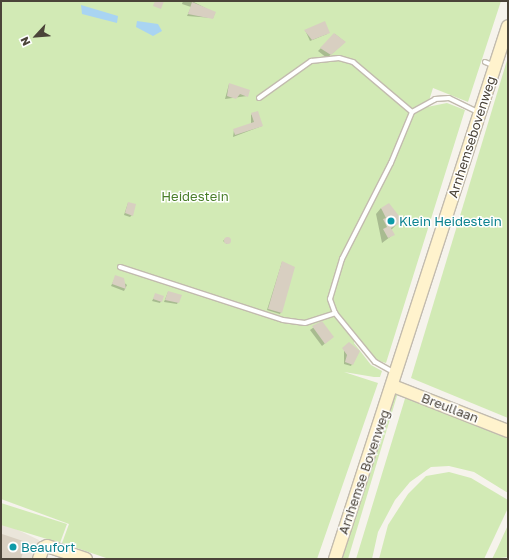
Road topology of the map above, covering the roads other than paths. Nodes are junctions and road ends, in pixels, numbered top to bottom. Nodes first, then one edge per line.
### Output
1 (508, 26) edge
2 (259, 98) dead end
3 (412, 112) junction
4 (480, 113) junction
5 (120, 267) dead end
6 (335, 313) junction
7 (397, 374) junction
8 (393, 386) junction
9 (508, 431) edge
10 (39, 559) edge
11 (86, 559) edge
12 (335, 559) edge

1 - 4 main road, Arnhemsebovenweg
2 - 3 lane
3 - 4 lane
3 - 6 lane
4 - 7 main road, Arnhemsebovenweg
5 - 6 lane
6 - 7 lane
7 - 8 main road, Arnhemsebovenweg
8 - 9 main road, Breullaan
8 - 12 main road, Arnhemse Bovenweg
10 - 11 main road

